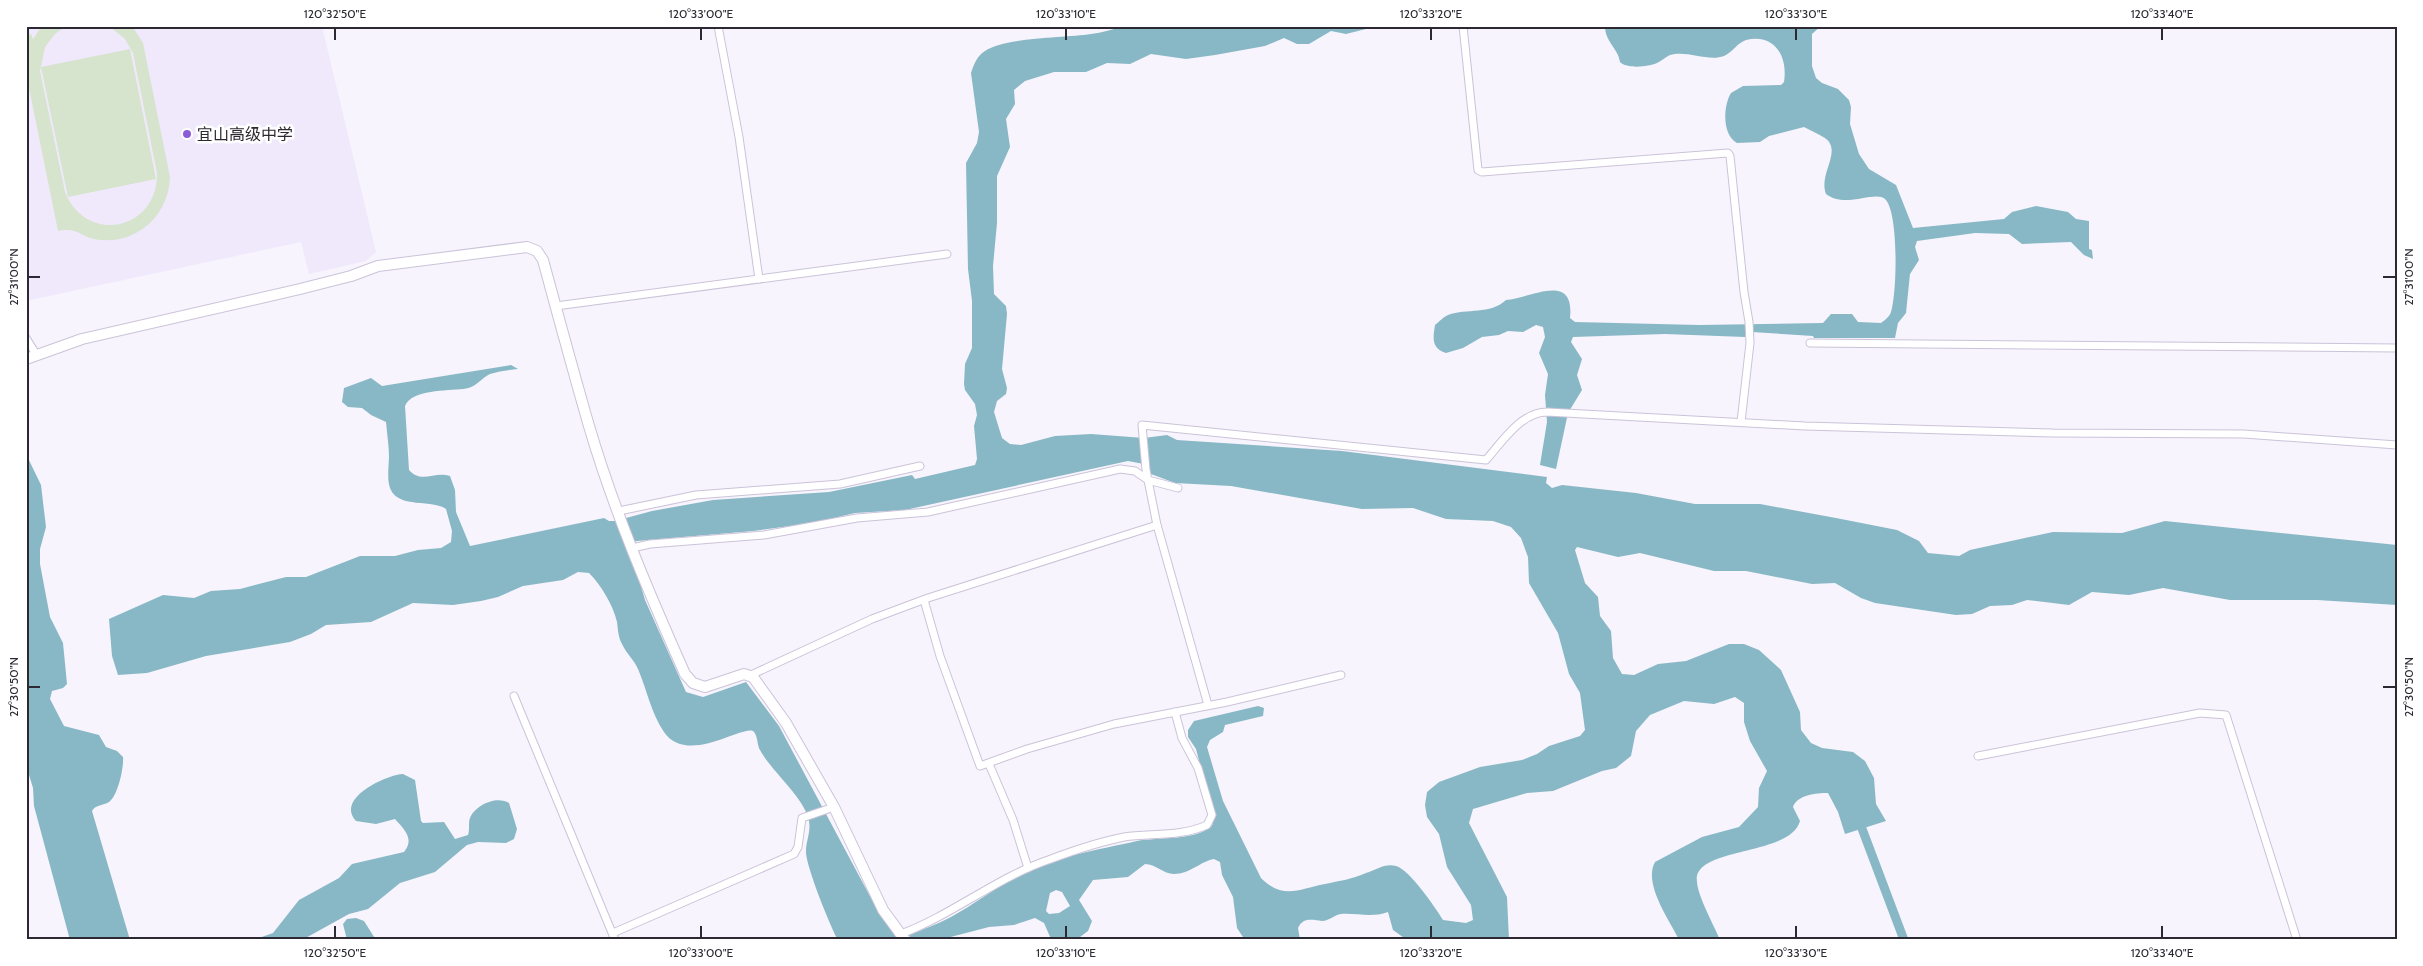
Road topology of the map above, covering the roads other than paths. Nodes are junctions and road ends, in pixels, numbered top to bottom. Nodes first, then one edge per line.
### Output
1 (718, 26) edge
2 (1463, 26) edge
3 (947, 254) dead end
4 (759, 279) junction
5 (556, 306) junction
6 (26, 338) edge
7 (1810, 343) dead end
8 (2397, 348) edge
9 (31, 357) edge
10 (1741, 422) junction
11 (2397, 444) edge
12 (920, 466) dead end
13 (1148, 480) junction
14 (1178, 488) dead end
15 (619, 512) junction
16 (1157, 525) junction
17 (632, 546) junction
18 (924, 600) junction
19 (751, 675) junction
20 (1341, 675) dead end
21 (514, 696) dead end
22 (1208, 705) junction
23 (1176, 712) junction
24 (1978, 756) dead end
25 (989, 764) junction
26 (831, 808) junction
27 (1028, 868) junction
28 (614, 936) edge
29 (903, 937) edge
30 (2297, 940) edge

1 - 4 street
2 - 10 street
3 - 4 street
4 - 5 street
5 - 9 street
5 - 15 street
6 - 9 street
7 - 8 street
10 - 11 street
10 - 13 street
12 - 15 street
13 - 14 street
13 - 16 street
13 - 17 street
15 - 17 street
16 - 18 street
16 - 22 street
17 - 19 street
18 - 19 street
18 - 25 street
19 - 26 street
20 - 22 street
21 - 28 street
22 - 23 street
23 - 25 street
23 - 27 street
24 - 30 street
25 - 27 street
26 - 28 street
26 - 29 street
27 - 29 street

